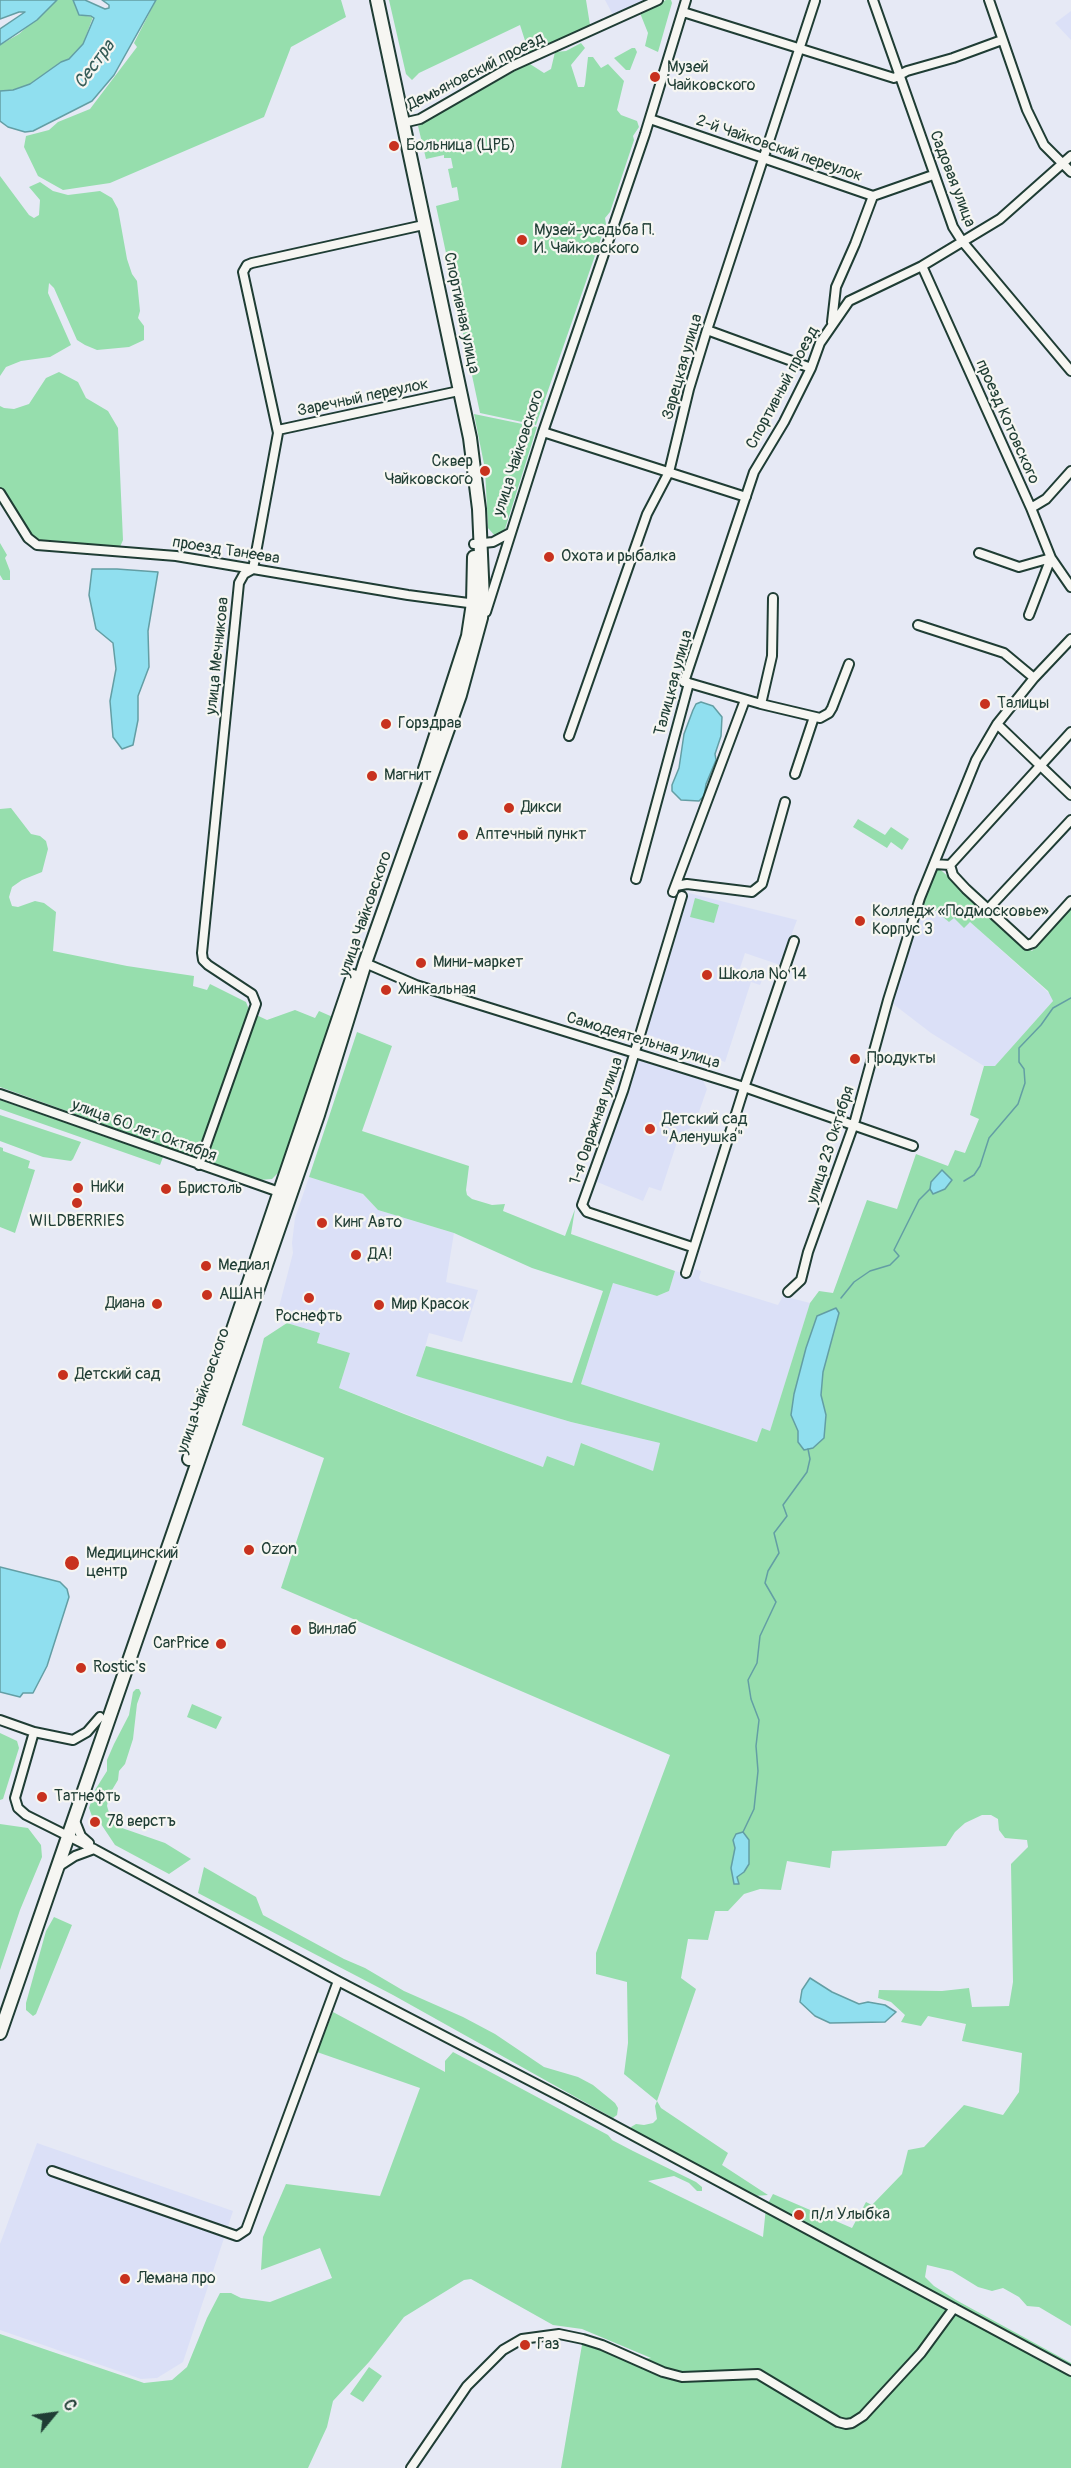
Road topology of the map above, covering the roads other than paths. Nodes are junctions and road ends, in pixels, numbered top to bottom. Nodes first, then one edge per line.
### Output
1 (370, 0) edge
2 (377, 0) edge
3 (658, 0) edge
4 (686, 0) edge
5 (873, 0) edge
6 (989, 0) edge
7 (815, 1) edge
8 (683, 12) junction
9 (1002, 40) junction
10 (798, 50) junction
11 (901, 75) junction
12 (650, 119) junction
13 (404, 123) junction
14 (1071, 156) edge
15 (765, 158) junction
16 (1062, 163) junction
17 (1071, 172) edge
18 (933, 175) junction
19 (873, 196) junction
20 (418, 226) junction
21 (962, 241) junction
22 (922, 266) junction
23 (832, 324) junction
24 (707, 330) junction
25 (811, 368) junction
26 (1071, 371) edge
27 (454, 392) junction
28 (278, 430) junction
29 (543, 432) junction
30 (1071, 471) edge
31 (669, 472) junction
32 (0, 493) edge
33 (746, 497) junction
34 (1031, 508) junction
35 (510, 533) junction
36 (478, 544) junction
37 (979, 553) dead end
38 (1051, 558) junction
39 (253, 569) junction
40 (1071, 587) edge
41 (773, 598) dead end
42 (478, 604) junction
43 (1029, 615) dead end
44 (471, 620) joint
45 (918, 625) dead end
46 (477, 637) junction
47 (1069, 644) edge
48 (849, 664) dead end
49 (1034, 678) junction
50 (689, 683) junction
51 (745, 700) junction
52 (761, 704) junction
53 (814, 717) junction
54 (997, 724) junction
55 (1071, 732) edge
56 (568, 736) dead end
57 (1040, 766) junction
58 (795, 774) dead end
59 (1071, 795) edge
60 (785, 802) dead end
61 (1071, 820) edge
62 (934, 864) junction
63 (950, 865) junction
64 (636, 879) dead end
65 (682, 896) dead end
66 (1071, 902) edge
67 (988, 909) junction
68 (794, 941) dead end
69 (365, 963) junction
70 (635, 1053) junction
71 (744, 1087) junction
72 (0, 1094) edge
73 (854, 1125) junction
74 (913, 1146) dead end
75 (199, 1165) junction
76 (285, 1194) junction
77 (692, 1247) junction
78 (686, 1273) dead end
79 (788, 1292) dead end
80 (100, 1717) junction
81 (0, 1720) edge
82 (34, 1732) junction
83 (74, 1816) junction
84 (64, 1833) junction
85 (94, 1849) junction
86 (56, 1868) junction
87 (338, 1981) junction
88 (0, 2011) edge
89 (0, 2033) edge
90 (52, 2171) dead end
91 (954, 2308) junction
92 (1071, 2371) edge
93 (411, 2468) edge

1 - 20 highway, Спортивная улица
2 - 13 highway, Спортивная улица
3 - 13 street, Демьяновский проезд
4 - 8 street, улица Чайковского
5 - 11 street, Садовая улица
6 - 9 street
7 - 10 street, Зарецкая улица
8 - 10 street
8 - 12 street, улица Чайковского
9 - 11 street
9 - 16 street
10 - 11 street
10 - 15 street, Зарецкая улица
11 - 18 street, Садовая улица
12 - 15 street, 2-й Чайковский переулок
12 - 29 street, улица Чайковского
13 - 36 highway, Спортивная улица
14 - 16 street
15 - 19 street, 2-й Чайковский переулок
15 - 24 street, Зарецкая улица
16 - 17 street
16 - 21 street
18 - 19 street, 2-й Чайковский переулок
18 - 21 street, Садовая улица
19 - 23 street
20 - 27 highway, Спортивная улица
20 - 28 street, улица Мечникова
21 - 22 street
21 - 26 street, Садовая улица
22 - 23 street
22 - 34 street, проезд Котовского
23 - 25 street, Спортивный проезд
24 - 25 street
24 - 31 street, Зарецкая улица
25 - 33 street, Спортивный проезд
27 - 28 street, Заречный переулок
27 - 36 highway, Спортивная улица
28 - 39 street, улица Мечникова
29 - 31 street
29 - 35 street, улица Чайковского
30 - 34 street
31 - 33 street
31 - 56 street, Зарецкая улица
32 - 39 street, проезд Танеева
33 - 50 street, Талицкая улица
34 - 38 street, проезд Котовского
35 - 36 street
35 - 46 street, улица Чайковского
36 - 42 highway, Спортивная улица
37 - 38 street
38 - 40 street, проезд Котовского
38 - 43 street
39 - 42 street, проезд Танеева
39 - 75 street, улица Мечникова
41 - 52 street
42 - 44 highway, Спортивная улица
42 - 46 highway, Спортивная улица
44 - 76 highway, улица Чайковского
45 - 49 street
46 - 69 highway, улица Чайковского
47 - 49 street
48 - 53 street
49 - 54 street
50 - 51 street
50 - 64 street, Талицкая улица
51 - 52 street
51 - 60 street
52 - 53 street
53 - 58 street
54 - 57 street
54 - 62 street
55 - 57 street
57 - 59 street
57 - 63 street
61 - 67 street
62 - 63 street
62 - 73 street, улица 23 Октября
63 - 67 street
65 - 70 street, 1-я Овражная улица
66 - 67 street
68 - 71 street
69 - 70 street, Самодеятельная улица
69 - 76 highway, улица Чайковского
70 - 71 street, Самодеятельная улица
70 - 77 street, 1-я Овражная улица
71 - 73 street, Самодеятельная улица
71 - 77 street
72 - 75 street, улица 60 лет Октября
73 - 74 street, Самодеятельная улица
73 - 79 street, улица 23 Октября
75 - 76 street, улица 60 лет Октября
76 - 80 highway, улица Чайковского
76 - 83 highway, улица Чайковского
77 - 78 street
80 - 82 street
80 - 84 highway, улица Чайковского
81 - 82 street
82 - 84 street
83 - 84 highway, улица Чайковского
83 - 85 street
84 - 85 street
84 - 86 highway
84 - 88 highway
85 - 86 street
85 - 87 street
86 - 89 highway
87 - 90 street
87 - 91 street
91 - 92 street
91 - 93 street

